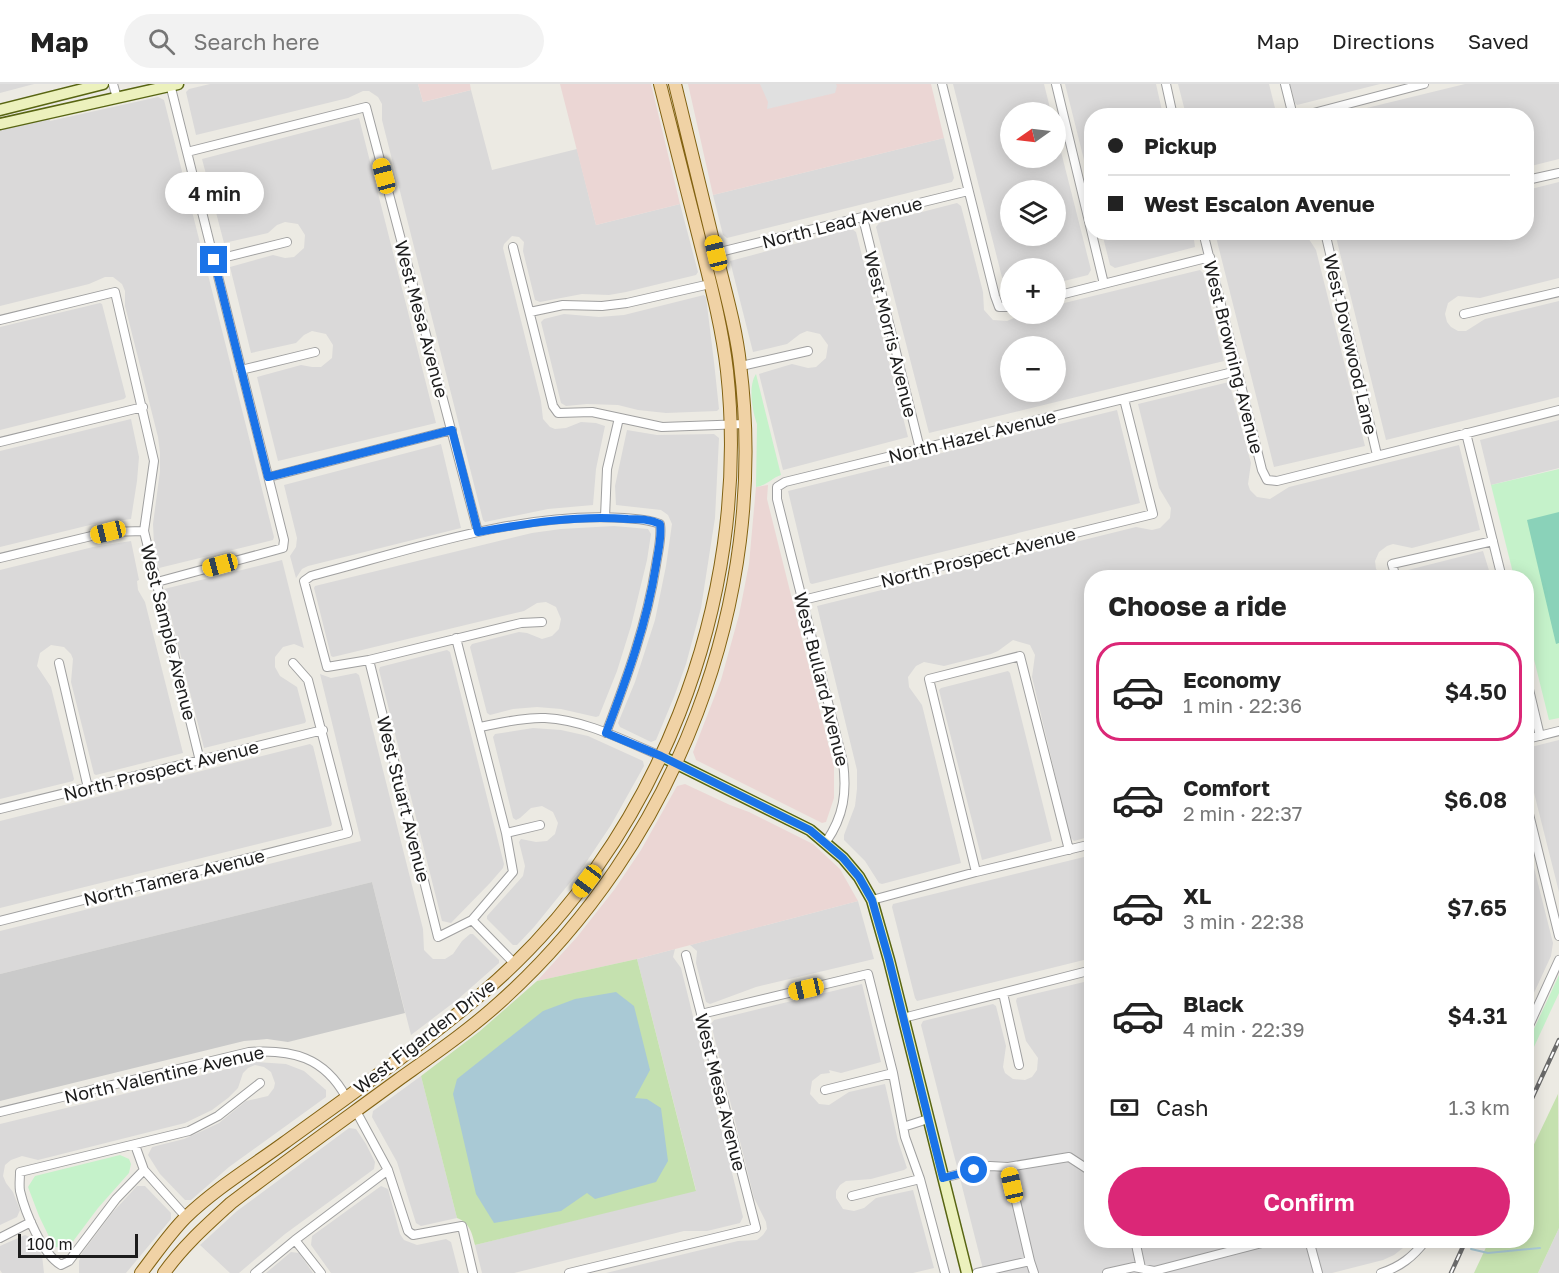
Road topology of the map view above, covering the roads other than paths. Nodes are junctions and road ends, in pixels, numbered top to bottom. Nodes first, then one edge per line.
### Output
1 (103, 84) edge
2 (113, 84) edge
3 (660, 84) edge
4 (675, 84) edge
5 (942, 84) edge
6 (1056, 84) edge
7 (1166, 84) edge
8 (1285, 84) edge
9 (1424, 84) edge
10 (173, 85) edge
11 (117, 98) junction
12 (666, 106) junction
13 (1171, 108) edge
14 (1291, 108) edge
15 (1332, 108) edge
16 (0, 110) edge
17 (681, 121) junction
18 (0, 124) edge
19 (187, 152) junction
20 (1559, 172) edge
21 (1534, 178) edge
22 (968, 191) junction
23 (1084, 201) edge
24 (862, 218) junction
25 (1093, 240) edge
26 (1205, 240) edge
27 (1327, 240) edge
28 (287, 242) dead end
29 (513, 247) dead end
30 (716, 253) junction
31 (1210, 257) junction
32 (214, 260) junction
33 (710, 284) junction
34 (1104, 284) junction
35 (1559, 291) edge
36 (1066, 294) edge
37 (1000, 307) edge
38 (530, 312) junction
39 (1464, 314) dead end
40 (0, 320) edge
41 (721, 335) junction
42 (808, 351) dead end
43 (315, 352) dead end
44 (741, 366) junction
45 (241, 370) junction
46 (1237, 371) junction
47 (1124, 399) junction
48 (143, 407) junction
49 (1559, 411) edge
50 (619, 418) junction
51 (730, 424) junction
52 (745, 424) junction
53 (452, 430) junction
54 (1466, 433) junction
55 (0, 442) edge
56 (920, 449) junction
57 (1377, 455) junction
58 (268, 477) junction
59 (777, 487) joint
60 (605, 517) junction
61 (144, 531) junction
62 (478, 532) junction
63 (1492, 541) junction
64 (0, 558) edge
65 (1394, 570) edge
66 (1500, 570) edge
67 (157, 582) junction
68 (803, 600) junction
69 (542, 622) dead end
70 (456, 638) junction
71 (369, 660) junction
72 (58, 663) dead end
73 (293, 663) dead end
74 (1534, 711) edge
75 (480, 728) junction
76 (322, 730) junction
77 (1559, 731) edge
78 (606, 733) junction
79 (1540, 736) junction
80 (1534, 737) edge
81 (661, 756) junction
82 (200, 761) junction
83 (677, 764) junction
84 (88, 788) junction
85 (0, 809) edge
86 (540, 825) dead end
87 (506, 833) junction
88 (1534, 834) edge
89 (826, 842) junction
90 (1084, 846) edge
91 (1069, 850) junction
92 (975, 872) junction
93 (872, 900) junction
94 (472, 920) junction
95 (0, 921) edge
96 (1559, 936) edge
97 (686, 955) dead end
98 (1559, 960) edge
99 (514, 963) junction
100 (1084, 972) edge
101 (1003, 993) junction
102 (701, 1014) junction
103 (1534, 1015) edge
104 (903, 1018) junction
105 (1019, 1065) dead end
106 (893, 1073) junction
107 (375, 1078) junction
108 (260, 1083) dead end
109 (825, 1090) dead end
110 (346, 1097) junction
111 (356, 1111) junction
112 (0, 1112) edge
113 (928, 1119) junction
114 (903, 1127) junction
115 (332, 1129) junction
116 (135, 1145) junction
117 (1008, 1167) junction
118 (1084, 1167) edge
119 (144, 1170) junction
120 (388, 1170) junction
121 (943, 1178) junction
122 (920, 1179) junction
123 (852, 1196) dead end
124 (186, 1217) junction
125 (31, 1222) junction
126 (0, 1238) edge
127 (295, 1240) junction
128 (1137, 1248) edge
129 (1237, 1248) edge
130 (1312, 1248) edge
131 (1419, 1248) edge
132 (156, 1254) junction
133 (1030, 1261) junction
134 (1141, 1268) junction
135 (1391, 1271) edge
136 (141, 1273) edge
137 (149, 1273) edge
138 (164, 1273) edge
139 (255, 1273) edge
140 (321, 1273) edge
141 (473, 1273) edge
142 (573, 1273) edge
143 (945, 1273) edge
144 (967, 1273) edge
145 (977, 1273) edge
146 (1034, 1273) edge
147 (1107, 1273) edge
148 (1318, 1273) edge
149 (1381, 1273) edge

1 - 16 street
2 - 11 street
3 - 12 main road
4 - 17 main road
5 - 22 street
6 - 23 street
7 - 13 street
8 - 14 street
9 - 15 street
10 - 11 street
10 - 19 street
11 - 18 street
12 - 17 main road
12 - 33 main road
17 - 30 main road
19 - 32 street
19 - 53 street, West Mesa Avenue
20 - 21 street
22 - 24 street, North Lead Avenue
22 - 37 street
24 - 30 street, North Lead Avenue
24 - 56 street, West Morris Avenue
25 - 34 street
26 - 31 street, West Browning Avenue
27 - 57 street, West Dovewood Lane
28 - 32 street
29 - 38 street
30 - 44 main road
31 - 34 street
31 - 46 street, West Browning Avenue
32 - 45 street
33 - 38 street
33 - 41 main road
34 - 36 street
35 - 39 street
38 - 50 street
40 - 48 street, West Sample Avenue
41 - 44 main road
41 - 51 main road
42 - 44 street
43 - 45 street
44 - 52 main road
45 - 58 street
46 - 47 street, North Hazel Avenue
46 - 57 street, West Browning Avenue
47 - 56 street, North Hazel Avenue
47 - 68 street, North Prospect Avenue
48 - 55 street
48 - 61 street, West Sample Avenue
49 - 54 street
50 - 51 street
50 - 60 street
51 - 52 street
51 - 81 main road, West Figarden Drive
52 - 83 main road, West Figarden Drive
53 - 58 street
53 - 62 street, West Mesa Avenue
54 - 57 street
54 - 63 street
56 - 59 street, North Hazel Avenue
58 - 67 street
59 - 68 street, West Bullard Avenue
60 - 62 street
60 - 78 street
61 - 64 street
61 - 67 street, West Sample Avenue
62 - 71 street
63 - 65 street
63 - 66 street
67 - 82 street, West Sample Avenue
68 - 89 street, West Bullard Avenue
69 - 70 street
70 - 71 street
70 - 75 street
71 - 94 street, West Stuart Avenue
72 - 84 street
73 - 76 street
74 - 79 street
75 - 78 street
75 - 87 street
76 - 82 street, North Prospect Avenue
76 - 95 street, North Tamera Avenue
77 - 79 street
78 - 81 street
79 - 80 street
81 - 83 street
81 - 99 main road, West Figarden Drive
82 - 84 street, North Prospect Avenue
83 - 89 street
83 - 111 main road, West Figarden Drive
84 - 85 street, North Prospect Avenue
86 - 87 street
87 - 94 street
88 - 96 street
89 - 93 street
90 - 91 street
91 - 92 street
91 - 92 street
92 - 93 street
93 - 104 street
94 - 99 street
97 - 102 street, West Mesa Avenue
98 - 103 street
99 - 107 main road, West Figarden Drive
100 - 101 street
101 - 104 street
101 - 105 street
102 - 106 street
102 - 142 street, West Mesa Avenue
104 - 113 street
106 - 109 street
106 - 114 street
107 - 110 main road, West Figarden Drive
107 - 111 main road
108 - 116 street
110 - 112 street, North Valentine Avenue
110 - 115 main road
110 - 124 main road, West Figarden Drive
111 - 115 main road, West Figarden Drive
111 - 120 street
113 - 114 street
113 - 121 street
114 - 122 street
115 - 138 main road, West Figarden Drive
116 - 119 street
116 - 125 street
117 - 118 street
117 - 121 street
117 - 133 street
119 - 124 street
119 - 125 street
120 - 127 street
120 - 141 street
121 - 144 street
122 - 123 street
122 - 143 street
124 - 132 main road, West Figarden Drive
125 - 126 street
127 - 139 street
127 - 140 street
128 - 134 street
129 - 134 street
130 - 148 street
131 - 135 street
132 - 136 main road, West Figarden Drive
132 - 137 main road
133 - 145 street
133 - 146 street
134 - 147 street
135 - 149 street

